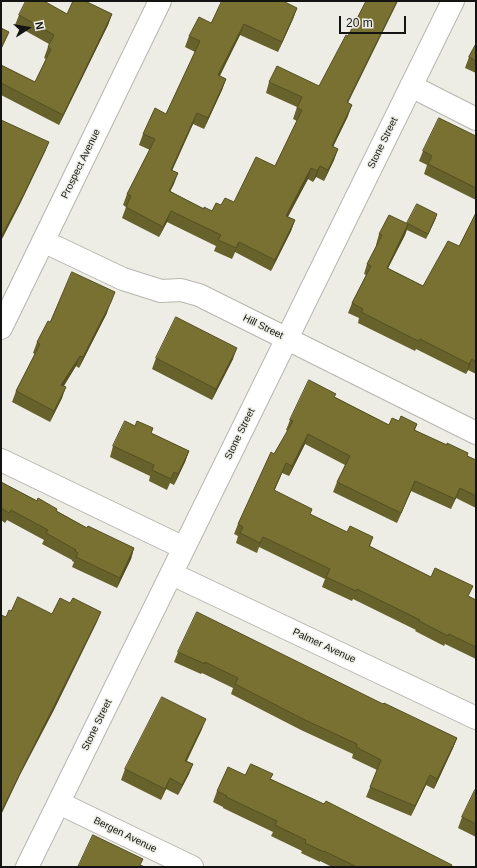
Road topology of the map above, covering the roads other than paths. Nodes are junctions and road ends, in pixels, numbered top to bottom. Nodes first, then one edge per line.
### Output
1 (160, 1) edge
2 (453, 1) edge
3 (411, 86) junction
4 (476, 119) edge
5 (43, 241) junction
6 (1, 328) edge
7 (287, 339) junction
8 (476, 433) edge
9 (1, 460) edge
10 (184, 548) junction
11 (172, 574) junction
12 (476, 718) edge
13 (59, 802) junction
14 (27, 867) edge
15 (192, 867) edge

1 - 5 street, Prospect Avenue
2 - 3 street, Stone Street
3 - 4 street
3 - 7 street, Stone Street
5 - 6 street, Prospect Avenue
5 - 7 street, Hill Street
7 - 8 street, Hill Street
7 - 10 street, Stone Street
9 - 10 street
10 - 11 street, Stone Street
11 - 12 street, Palmer Avenue
11 - 13 street, Stone Street
13 - 14 street, Stone Street
13 - 15 street, Bergen Avenue

